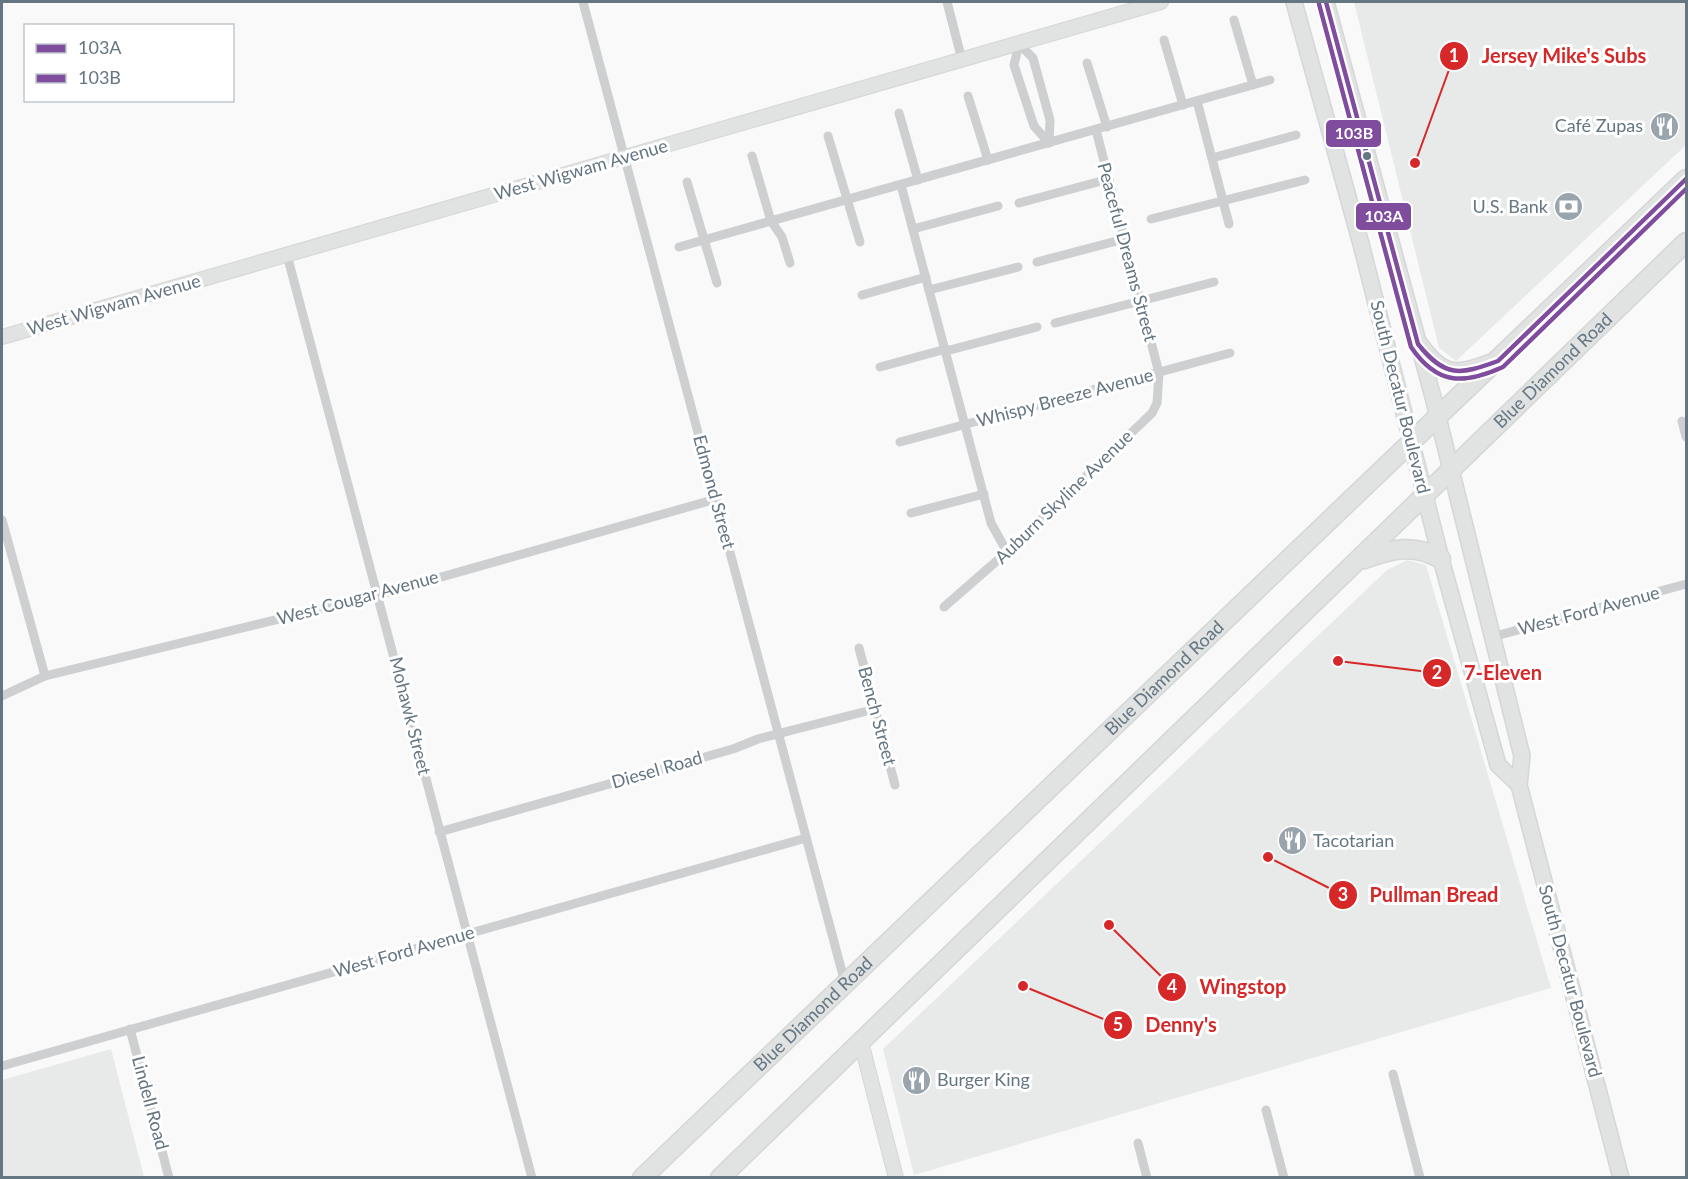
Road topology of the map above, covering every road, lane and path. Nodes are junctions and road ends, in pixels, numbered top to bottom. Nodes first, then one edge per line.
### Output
1 (583, 2) edge
2 (947, 2) edge
3 (1161, 2) edge
4 (1294, 2) edge
5 (1326, 2) edge
6 (1234, 20) dead end
7 (1164, 40) dead end
8 (1019, 44) junction
9 (962, 60) junction
10 (1087, 63) dead end
11 (1270, 80) dead end
12 (1253, 85) junction
13 (968, 96) dead end
14 (1197, 101) junction
15 (1183, 105) junction
16 (899, 113) dead end
17 (1107, 127) junction
18 (1096, 130) junction
19 (1296, 135) dead end
20 (828, 136) dead end
21 (1049, 143) junction
22 (752, 156) dead end
23 (625, 158) junction
24 (1212, 158) junction
25 (988, 160) junction
26 (1109, 179) junction
27 (1686, 179) edge
28 (918, 180) junction
29 (1305, 180) dead end
30 (687, 182) dead end
31 (901, 185) junction
32 (846, 200) junction
33 (1223, 201) junction
34 (1019, 203) dead end
35 (998, 206) dead end
36 (1151, 219) dead end
37 (771, 221) junction
38 (1228, 224) dead end
39 (913, 229) junction
40 (1124, 239) junction
41 (705, 240) junction
42 (860, 242) dead end
43 (1686, 242) edge
44 (679, 247) dead end
45 (287, 255) junction
46 (789, 262) dead end
47 (1037, 262) dead end
48 (1018, 267) dead end
49 (926, 277) junction
50 (1214, 282) dead end
51 (717, 283) dead end
52 (929, 290) junction
53 (862, 295) dead end
54 (1140, 301) junction
55 (1055, 323) dead end
56 (1037, 327) dead end
57 (2, 337) edge
58 (1418, 344) junction
59 (946, 350) junction
60 (1230, 353) dead end
61 (1497, 361) junction
62 (880, 367) dead end
63 (1159, 374) junction
64 (1438, 418) junction
65 (1682, 421) dead end
66 (966, 424) junction
67 (1686, 437) edge
68 (900, 442) dead end
69 (1412, 443) junction
70 (1451, 471) junction
71 (984, 494) junction
72 (1425, 496) junction
73 (716, 499) junction
74 (911, 513) dead end
75 (2, 520) edge
76 (1007, 552) junction
77 (1441, 559) junction
78 (1359, 561) junction
79 (1686, 584) edge
80 (378, 595) junction
81 (944, 608) dead end
82 (1492, 638) junction
83 (859, 648) dead end
84 (45, 676) junction
85 (2, 696) edge
86 (875, 709) junction
87 (779, 735) junction
88 (895, 785) dead end
89 (1519, 785) junction
90 (440, 832) junction
91 (806, 838) junction
92 (468, 934) junction
93 (845, 983) junction
94 (130, 1029) junction
95 (861, 1042) junction
96 (2, 1066) edge
97 (1393, 1074) dead end
98 (1266, 1110) dead end
99 (1138, 1143) dead end
100 (169, 1178) edge
101 (532, 1178) edge
102 (642, 1178) edge
103 (720, 1178) edge
104 (896, 1178) edge
105 (1147, 1178) edge
106 (1284, 1178) edge
107 (1420, 1178) edge
108 (1621, 1178) edge

1 - 23 street, Edmond Street
2 - 9 street
3 - 8 street, West Wigwam Avenue
4 - 69 main road, South Decatur Boulevard
5 - 58 main road, South Decatur Boulevard
6 - 12 street
7 - 15 street
8 - 9 street, West Wigwam Avenue
8 - 21 street
8 - 21 street
9 - 23 street, West Wigwam Avenue
10 - 17 street
11 - 12 street
12 - 14 street
13 - 25 street
14 - 15 street
14 - 24 street
15 - 17 street
16 - 28 street
17 - 18 street
18 - 21 street
18 - 26 street, Peaceful Dreams Street
19 - 24 street
20 - 32 street
21 - 25 street
22 - 37 street
23 - 45 street, West Wigwam Avenue
23 - 73 street, Edmond Street
24 - 33 street
25 - 28 street
26 - 34 street
26 - 40 street, Peaceful Dreams Street
27 - 61 highway, Blue Diamond Road
28 - 31 street
29 - 33 street
30 - 41 street
31 - 32 street
31 - 39 street
32 - 37 street
32 - 42 street
33 - 36 street
33 - 38 street
35 - 39 street
37 - 41 street
37 - 46 street
39 - 49 street
40 - 47 street
40 - 54 street, Peaceful Dreams Street
41 - 44 street
41 - 51 street
43 - 70 highway, Blue Diamond Road
45 - 57 street, West Wigwam Avenue
45 - 80 street, Mohawk Street
48 - 52 street
49 - 52 street
49 - 53 street
50 - 54 street
52 - 59 street
54 - 55 street
54 - 63 street, Peaceful Dreams Street
56 - 59 street
58 - 61 highway
58 - 64 main road, South Decatur Boulevard
59 - 62 street
59 - 66 street
60 - 63 street, Whispy Breeze Avenue
61 - 64 highway, Blue Diamond Road
63 - 66 street, Whispy Breeze Avenue
63 - 76 street, Auburn Skyline Avenue
64 - 69 highway, Blue Diamond Road
64 - 70 main road, South Decatur Boulevard
65 - 67 street
66 - 68 street, Whispy Breeze Avenue
66 - 71 street
69 - 72 main road, South Decatur Boulevard
69 - 93 highway, Blue Diamond Road
70 - 72 highway, Blue Diamond Road
70 - 82 main road, South Decatur Boulevard
71 - 74 street
71 - 76 street
72 - 77 main road, South Decatur Boulevard
72 - 78 highway, Blue Diamond Road
73 - 80 street, West Cougar Avenue
73 - 87 street, Edmond Street
75 - 84 street
76 - 81 street, Auburn Skyline Avenue
77 - 78 highway
77 - 89 main road, South Decatur Boulevard
78 - 95 highway, Blue Diamond Road
79 - 82 street, West Ford Avenue
80 - 84 street, West Cougar Avenue
80 - 90 street, Mohawk Street
82 - 89 main road, South Decatur Boulevard
83 - 86 street, Bench Street
84 - 85 street, West Cougar Avenue
86 - 87 street, Diesel Road
86 - 88 street, Bench Street
87 - 90 street, Diesel Road
87 - 91 street, Edmond Street
89 - 108 main road, South Decatur Boulevard
90 - 92 street, Mohawk Street
91 - 92 street, West Ford Avenue
91 - 93 street, Edmond Street
92 - 94 street, West Ford Avenue
92 - 101 street, Mohawk Street
93 - 102 highway, Blue Diamond Road
94 - 96 street, West Ford Avenue
94 - 100 street, Lindell Road
95 - 103 highway, Blue Diamond Road
95 - 104 street
97 - 107 street
98 - 106 street
99 - 105 street

